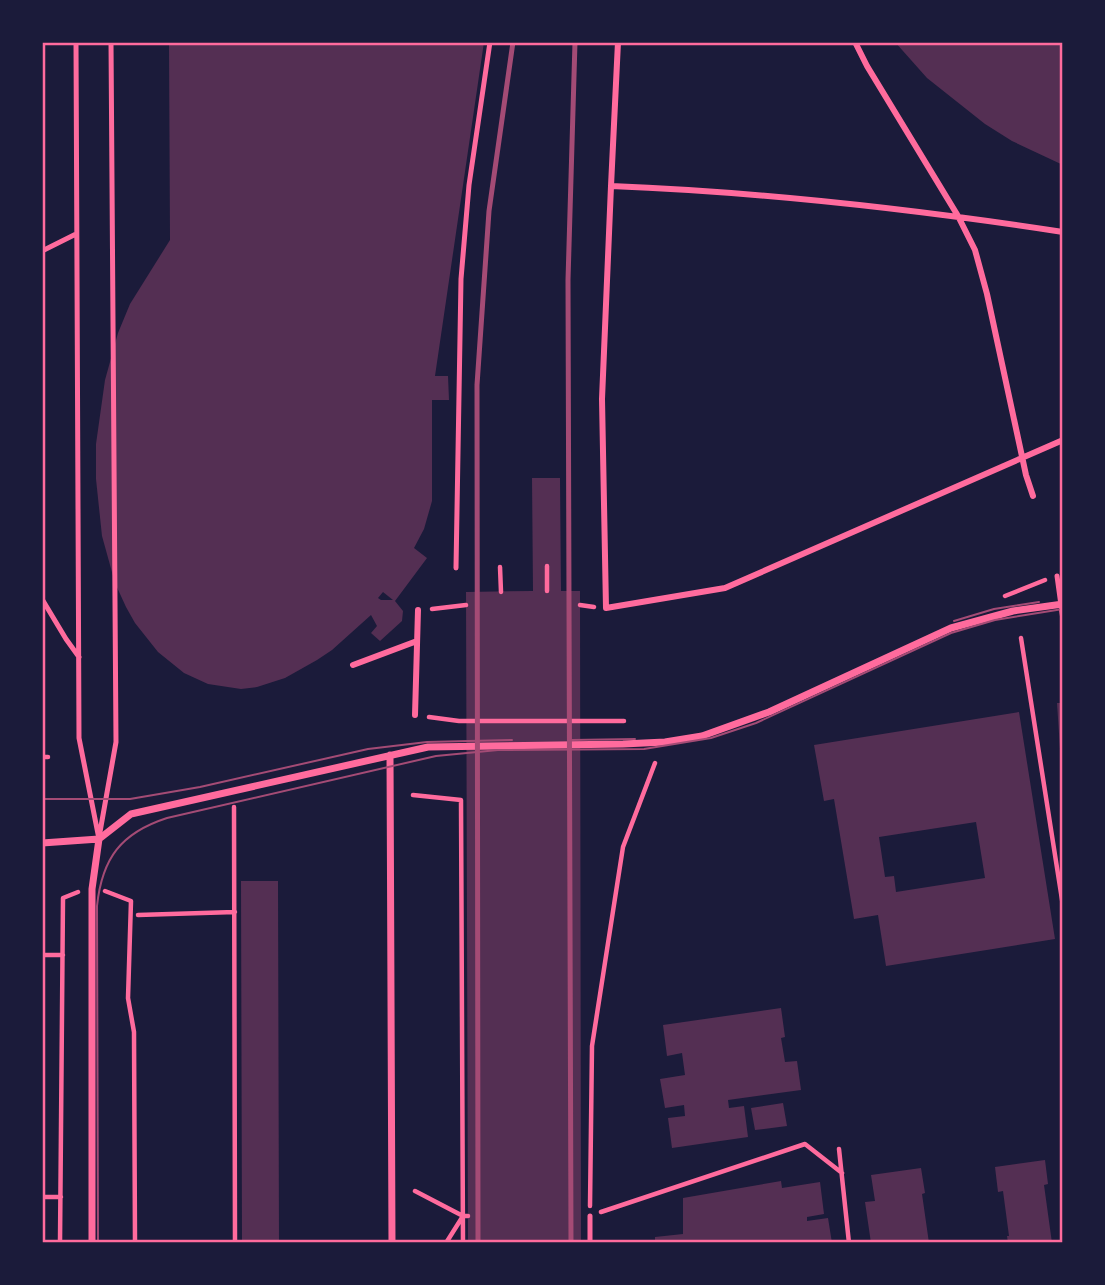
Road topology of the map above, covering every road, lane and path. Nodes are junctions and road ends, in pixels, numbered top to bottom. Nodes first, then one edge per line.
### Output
1 (76, 42) edge
2 (111, 42) edge
3 (490, 42) edge
4 (618, 42) edge
5 (855, 42) edge
6 (611, 186) junction
7 (958, 216) junction
8 (1063, 232) edge
9 (76, 234) junction
10 (42, 251) edge
11 (1063, 440) edge
12 (1023, 458) junction
13 (1032, 496) dead end
14 (547, 566) dead end
15 (500, 567) dead end
16 (456, 568) dead end
17 (1057, 576) dead end
18 (501, 592) dead end
19 (547, 592) dead end
20 (42, 599) edge
21 (466, 605) dead end
22 (1062, 605) edge
23 (418, 610) joint
24 (1063, 620) edge
25 (1021, 638) dead end
26 (417, 641) junction
27 (79, 657) junction
28 (353, 665) dead end
29 (415, 715) joint
30 (624, 721) dead end
31 (390, 755) junction
32 (655, 763) dead end
33 (413, 795) dead end
34 (234, 807) dead end
35 (99, 839) junction
36 (42, 843) edge
37 (86, 889) dead end
38 (102, 889) dead end
39 (1063, 906) edge
40 (235, 912) junction
41 (138, 915) dead end
42 (42, 955) edge
43 (63, 955) junction
44 (839, 1149) dead end
45 (842, 1173) junction
46 (415, 1191) dead end
47 (42, 1197) edge
48 (61, 1197) junction
49 (466, 1216) junction
50 (590, 1216) junction
51 (60, 1243) edge
52 (92, 1243) edge
53 (135, 1243) edge
54 (235, 1243) edge
55 (392, 1243) edge
56 (446, 1243) edge
57 (463, 1243) edge
58 (590, 1243) edge
59 (849, 1243) edge

1 - 9 lane
2 - 35 lane
3 - 16 lane
4 - 6 street
5 - 7 street
6 - 7 street
6 - 12 street
7 - 8 street
7 - 12 street
9 - 10 lane
9 - 27 lane
11 - 12 street
12 - 13 street
14 - 19 path
15 - 18 path
17 - 22 lane
20 - 27 lane
21 - 23 path
22 - 24 lane
22 - 31 street
23 - 26 street
25 - 39 path
26 - 28 street
26 - 29 street
27 - 35 lane
29 - 30 path
31 - 35 street
31 - 55 street
32 - 50 path
33 - 49 path
34 - 40 path
35 - 36 street
35 - 52 street
37 - 43 path
38 - 53 path
40 - 41 path
40 - 54 path
42 - 43 path
43 - 48 path
44 - 45 path
45 - 50 path
45 - 59 path
46 - 49 path
47 - 48 path
48 - 51 path
49 - 56 path
49 - 57 path
50 - 58 lane

